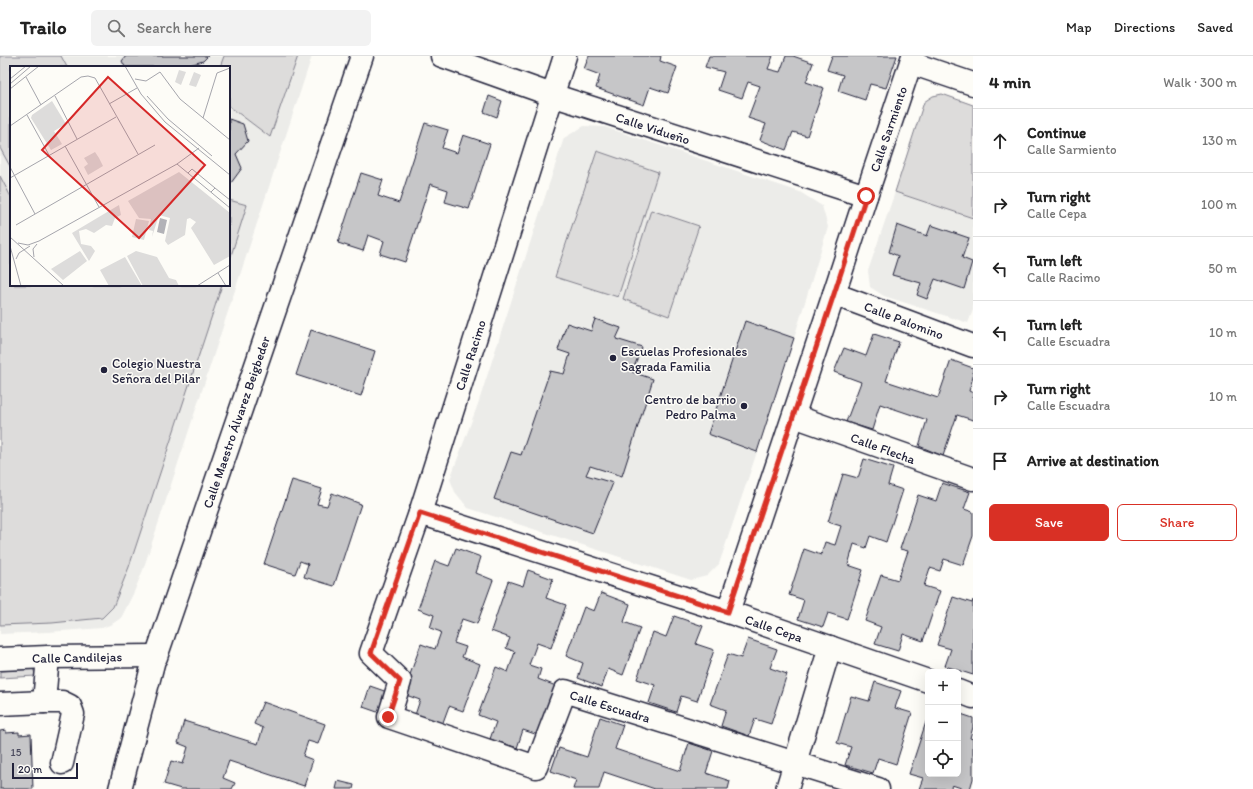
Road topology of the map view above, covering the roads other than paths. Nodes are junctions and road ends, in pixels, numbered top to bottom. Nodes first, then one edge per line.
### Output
1 (362, 56) edge
2 (442, 56) edge
3 (565, 56) edge
4 (912, 59) edge
5 (973, 84) edge
6 (552, 95) junction
7 (866, 196) junction
8 (834, 294) junction
9 (973, 346) edge
10 (794, 416) junction
11 (973, 479) edge
12 (420, 513) junction
13 (728, 612) junction
14 (830, 647) junction
15 (371, 653) joint
16 (155, 656) junction
17 (48, 657) junction
18 (0, 659) edge
19 (925, 680) edge
20 (961, 693) edge
21 (973, 697) edge
22 (44, 702) junction
23 (0, 704) edge
24 (62, 763) dead end
25 (795, 763) junction
26 (120, 789) edge
27 (786, 789) edge
28 (878, 789) edge

1 - 16 street, Calle Maestro Álvarez Beigbeder
2 - 6 street, Calle Vidueño
3 - 6 street, Calle Racimo
4 - 5 street
4 - 7 street, Calle Sarmiento
6 - 7 street, Calle Vidueño
6 - 12 street, Calle Racimo
7 - 8 street, Calle Sarmiento
8 - 9 street, Calle Palomino
8 - 10 street, Calle Sarmiento
10 - 11 street, Calle Flecha
10 - 13 street, Calle Sarmiento
12 - 13 street, Calle Cepa
12 - 15 street, Calle Racimo
13 - 14 street, Calle Cepa
14 - 19 street, Calle Cepa
14 - 25 street
15 - 25 street, Calle Escuadra
16 - 17 street, Calle Candilejas
16 - 26 street, Calle Maestro Álvarez Beigbeder
17 - 18 street, Calle Candilejas
17 - 22 street
20 - 21 street
22 - 23 street
22 - 24 street
25 - 27 street
25 - 28 street

